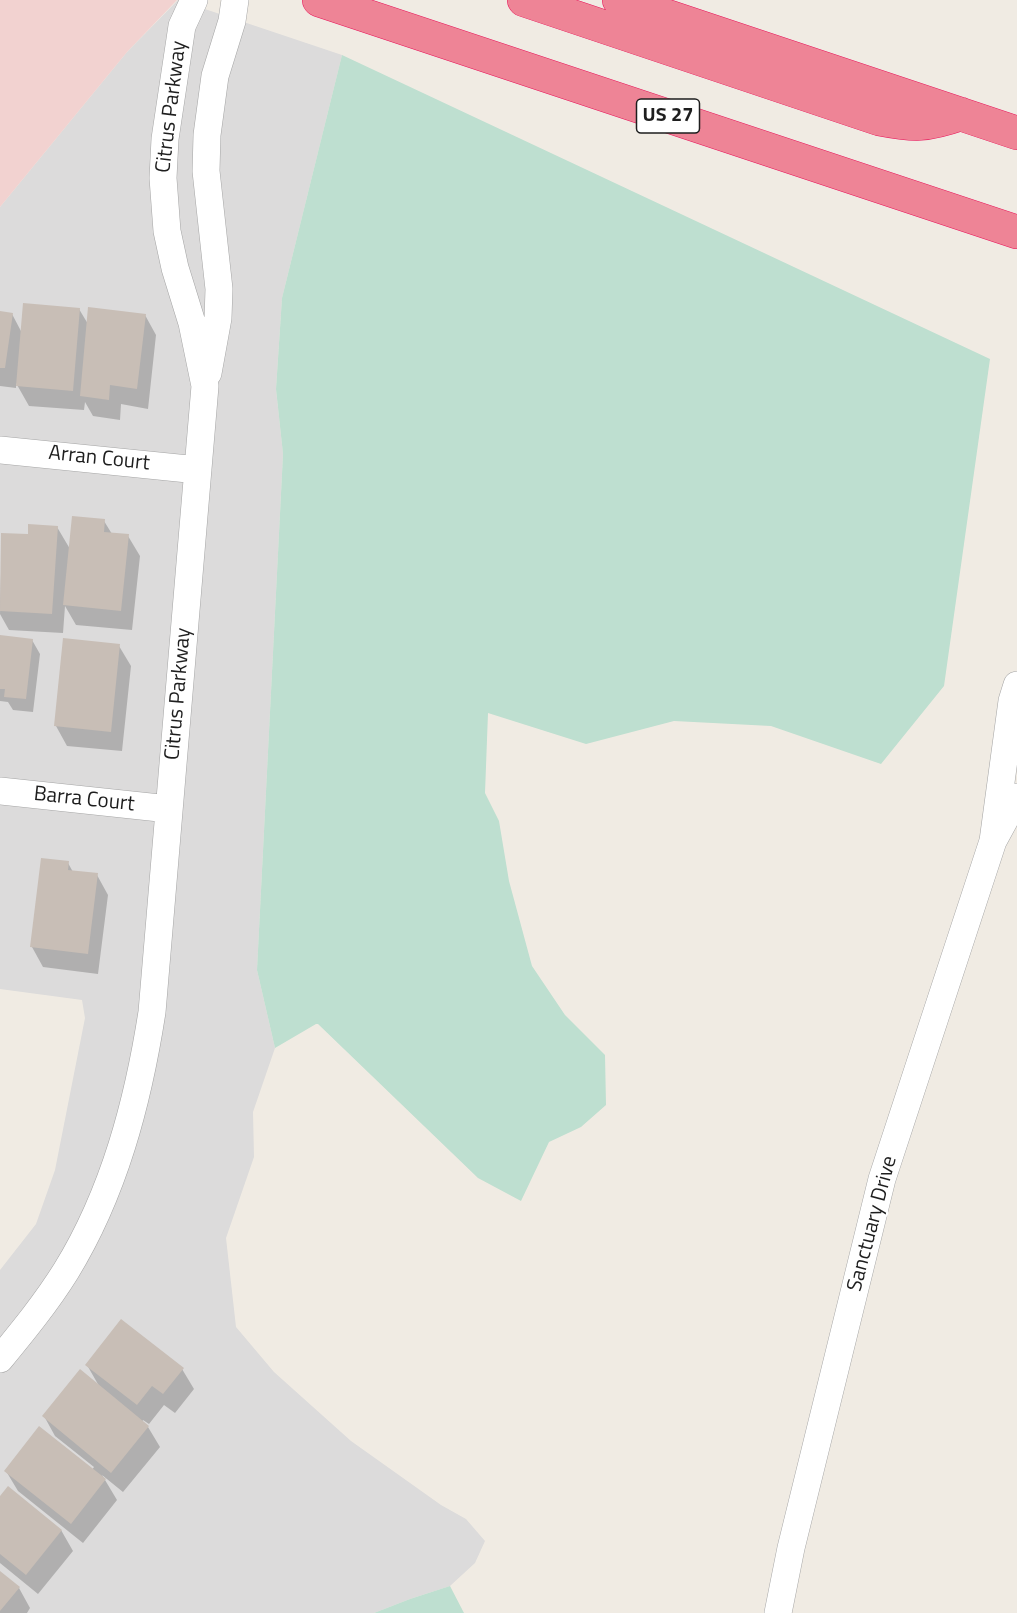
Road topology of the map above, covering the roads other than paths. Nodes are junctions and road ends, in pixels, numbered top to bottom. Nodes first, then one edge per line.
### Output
1 (194, 0) edge
2 (235, 0) edge
3 (319, 0) edge
4 (524, 0) edge
5 (619, 0) edge
6 (961, 114) junction
7 (1017, 133) edge
8 (210, 222) junction
9 (167, 231) junction
10 (1017, 232) edge
11 (205, 386) junction
12 (0, 450) edge
13 (198, 470) junction
14 (1017, 685) edge
15 (0, 791) edge
16 (1017, 797) edge
17 (169, 809) junction
18 (993, 842) junction
19 (0, 1359) edge
20 (778, 1613) edge

1 - 9 street, Citrus Parkway
2 - 8 street
3 - 10 highway, US 27
4 - 6 highway
5 - 6 highway
6 - 7 highway
8 - 9 street
8 - 11 street
9 - 11 street, Citrus Parkway
11 - 13 street, Citrus Parkway
12 - 13 street, Arran Court
13 - 17 street, Citrus Parkway
14 - 18 street, Sanctuary Drive
15 - 17 street, Barra Court
16 - 18 street, Sanctuary Drive
17 - 19 street, Citrus Parkway
18 - 20 street, Sanctuary Drive

